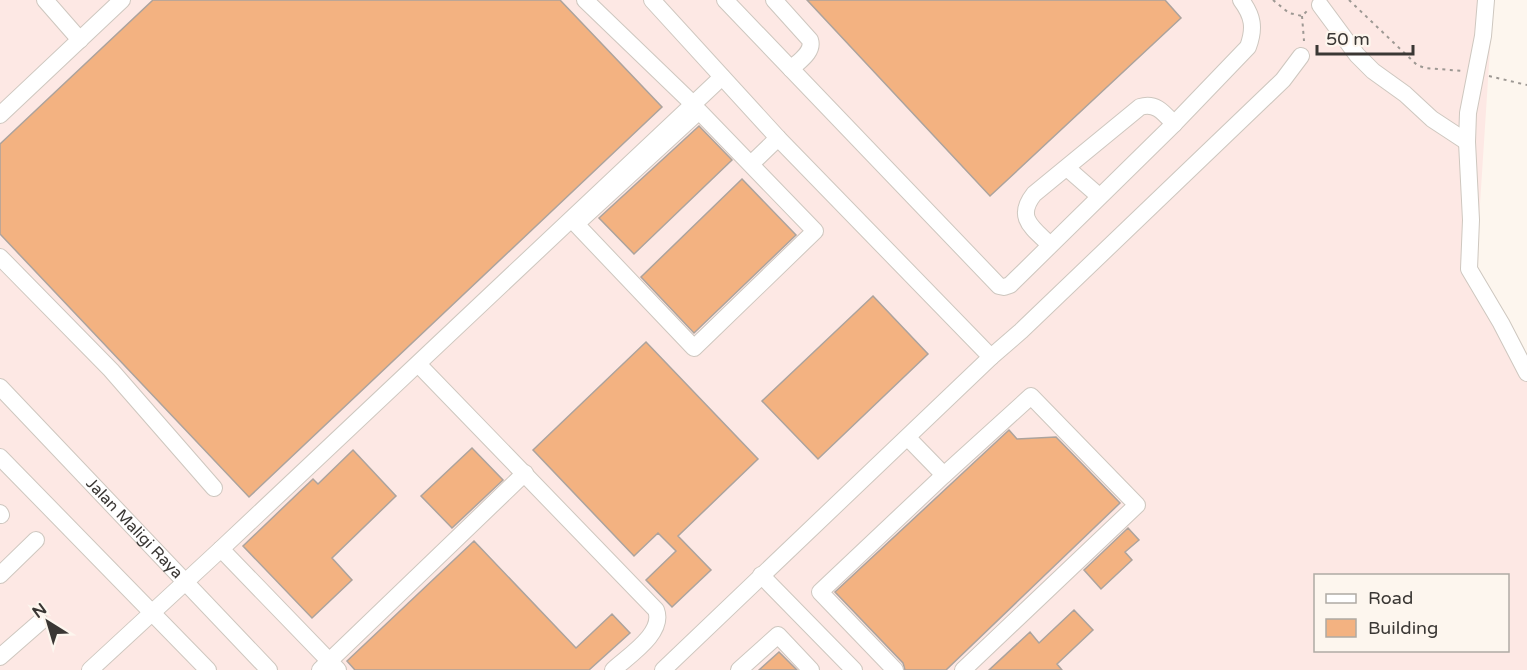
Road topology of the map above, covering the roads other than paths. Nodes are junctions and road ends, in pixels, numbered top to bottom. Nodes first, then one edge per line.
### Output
1 (122, 0) edge
2 (585, 0) edge
3 (652, 0) edge
4 (724, 0) edge
5 (774, 0) edge
6 (1241, 0) edge
7 (1486, 0) edge
8 (48, 1) edge
9 (1320, 5) road end
10 (80, 40) junction
11 (1300, 56) road end
12 (791, 69) junction
13 (722, 77) junction
14 (693, 104) junction
15 (0, 115) edge
16 (1174, 124) junction
17 (778, 138) junction
18 (1467, 142) junction
19 (751, 164) junction
20 (1067, 168) junction
21 (1099, 196) junction
22 (1050, 245) junction
23 (0, 257) edge
24 (991, 357) junction
25 (418, 364) junction
26 (1527, 373) edge
27 (0, 387) edge
28 (908, 438) junction
29 (0, 457) edge
30 (525, 472) junction
31 (944, 475) junction
32 (214, 488) dead end
33 (36, 540) dead end
34 (221, 549) junction
35 (0, 575) edge
36 (761, 575) junction
37 (185, 581) junction
38 (152, 612) junction
39 (40, 622) dead end
40 (0, 657) edge
41 (330, 667) edge
42 (90, 670) edge
43 (208, 670) edge
44 (269, 670) edge
45 (613, 670) edge
46 (663, 670) edge
47 (739, 670) edge
48 (811, 670) edge
49 (854, 670) edge
50 (895, 670) edge
51 (963, 670) edge

1 - 10 street
2 - 14 street
3 - 13 street
4 - 12 street
5 - 12 street
6 - 16 street
7 - 18 street
8 - 10 street
9 - 18 street
10 - 15 street
11 - 24 street
12 - 22 street
13 - 14 street
13 - 17 street
14 - 25 street
16 - 20 street
16 - 21 street
17 - 19 street
17 - 24 street
18 - 26 street
19 - 19 street
20 - 21 street
20 - 22 street
21 - 22 street
23 - 32 street
24 - 28 street
25 - 30 street
25 - 34 street
27 - 37 street, Jalan Maligi Raya
28 - 31 street
28 - 36 street
29 - 38 street
30 - 41 street
30 - 45 street
31 - 50 street
31 - 51 street
33 - 35 street
34 - 37 street
34 - 41 street
36 - 46 street
36 - 49 street
37 - 38 street
37 - 44 street, Jalan Maligi Raya
38 - 42 street
38 - 43 street
39 - 40 street
47 - 48 street

